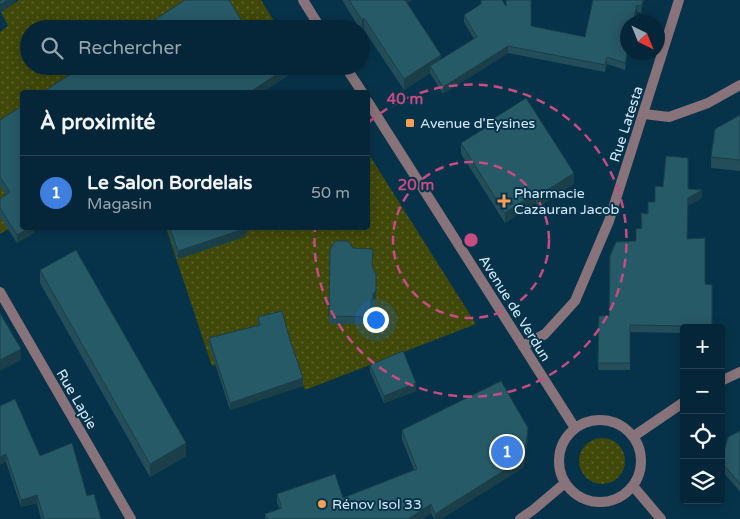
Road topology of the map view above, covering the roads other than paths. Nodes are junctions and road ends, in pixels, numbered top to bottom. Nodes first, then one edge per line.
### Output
1 (303, 0) edge
2 (679, 0) edge
3 (315, 20) edge
4 (351, 75) edge
5 (740, 85) edge
6 (361, 90) edge
7 (370, 105) edge
8 (644, 114) junction
9 (0, 292) edge
10 (523, 346) junction
11 (740, 372) edge
12 (725, 379) edge
13 (680, 405) edge
14 (575, 428) junction
15 (634, 436) junction
16 (565, 483) junction
17 (633, 486) junction
18 (131, 519) edge
19 (520, 519) edge
20 (661, 519) edge

1 - 3 street
2 - 8 street, Rue Latesta
4 - 6 street
5 - 8 street
7 - 10 street, Avenue de Verdun
8 - 10 street, Rue Latesta
9 - 18 street, Rue Lapie
10 - 14 street, Avenue de Verdun
11 - 12 street
13 - 15 street
14 - 15 street
14 - 16 street
15 - 17 street
16 - 17 street
16 - 19 street
17 - 20 street

